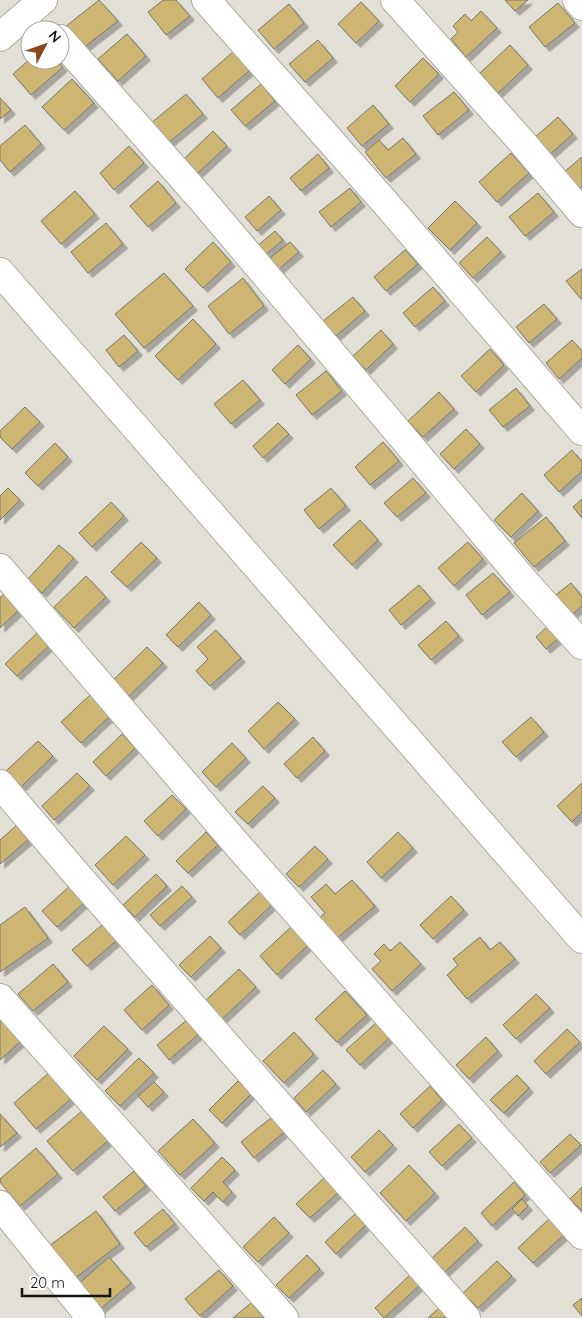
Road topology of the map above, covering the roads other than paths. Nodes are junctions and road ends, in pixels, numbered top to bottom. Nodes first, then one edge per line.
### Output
1 (206, 0) edge
2 (395, 0) edge
3 (577, 0) edge
4 (38, 4) edge
5 (582, 6) edge
6 (47, 20) edge
7 (0, 37) edge
8 (70, 50) edge
9 (582, 213) edge
10 (0, 272) edge
11 (582, 431) edge
12 (0, 568) edge
13 (582, 645) edge
14 (0, 784) edge
15 (582, 939) edge
16 (0, 998) edge
17 (0, 1205) edge
18 (582, 1235) edge
19 (91, 1318) edge
20 (284, 1318) edge
21 (466, 1318) edge

1 - 11 street
2 - 9 street
3 - 5 street
4 - 6 street
4 - 7 street
8 - 13 street
10 - 15 street
12 - 18 street
14 - 21 street
16 - 20 street
17 - 19 street

